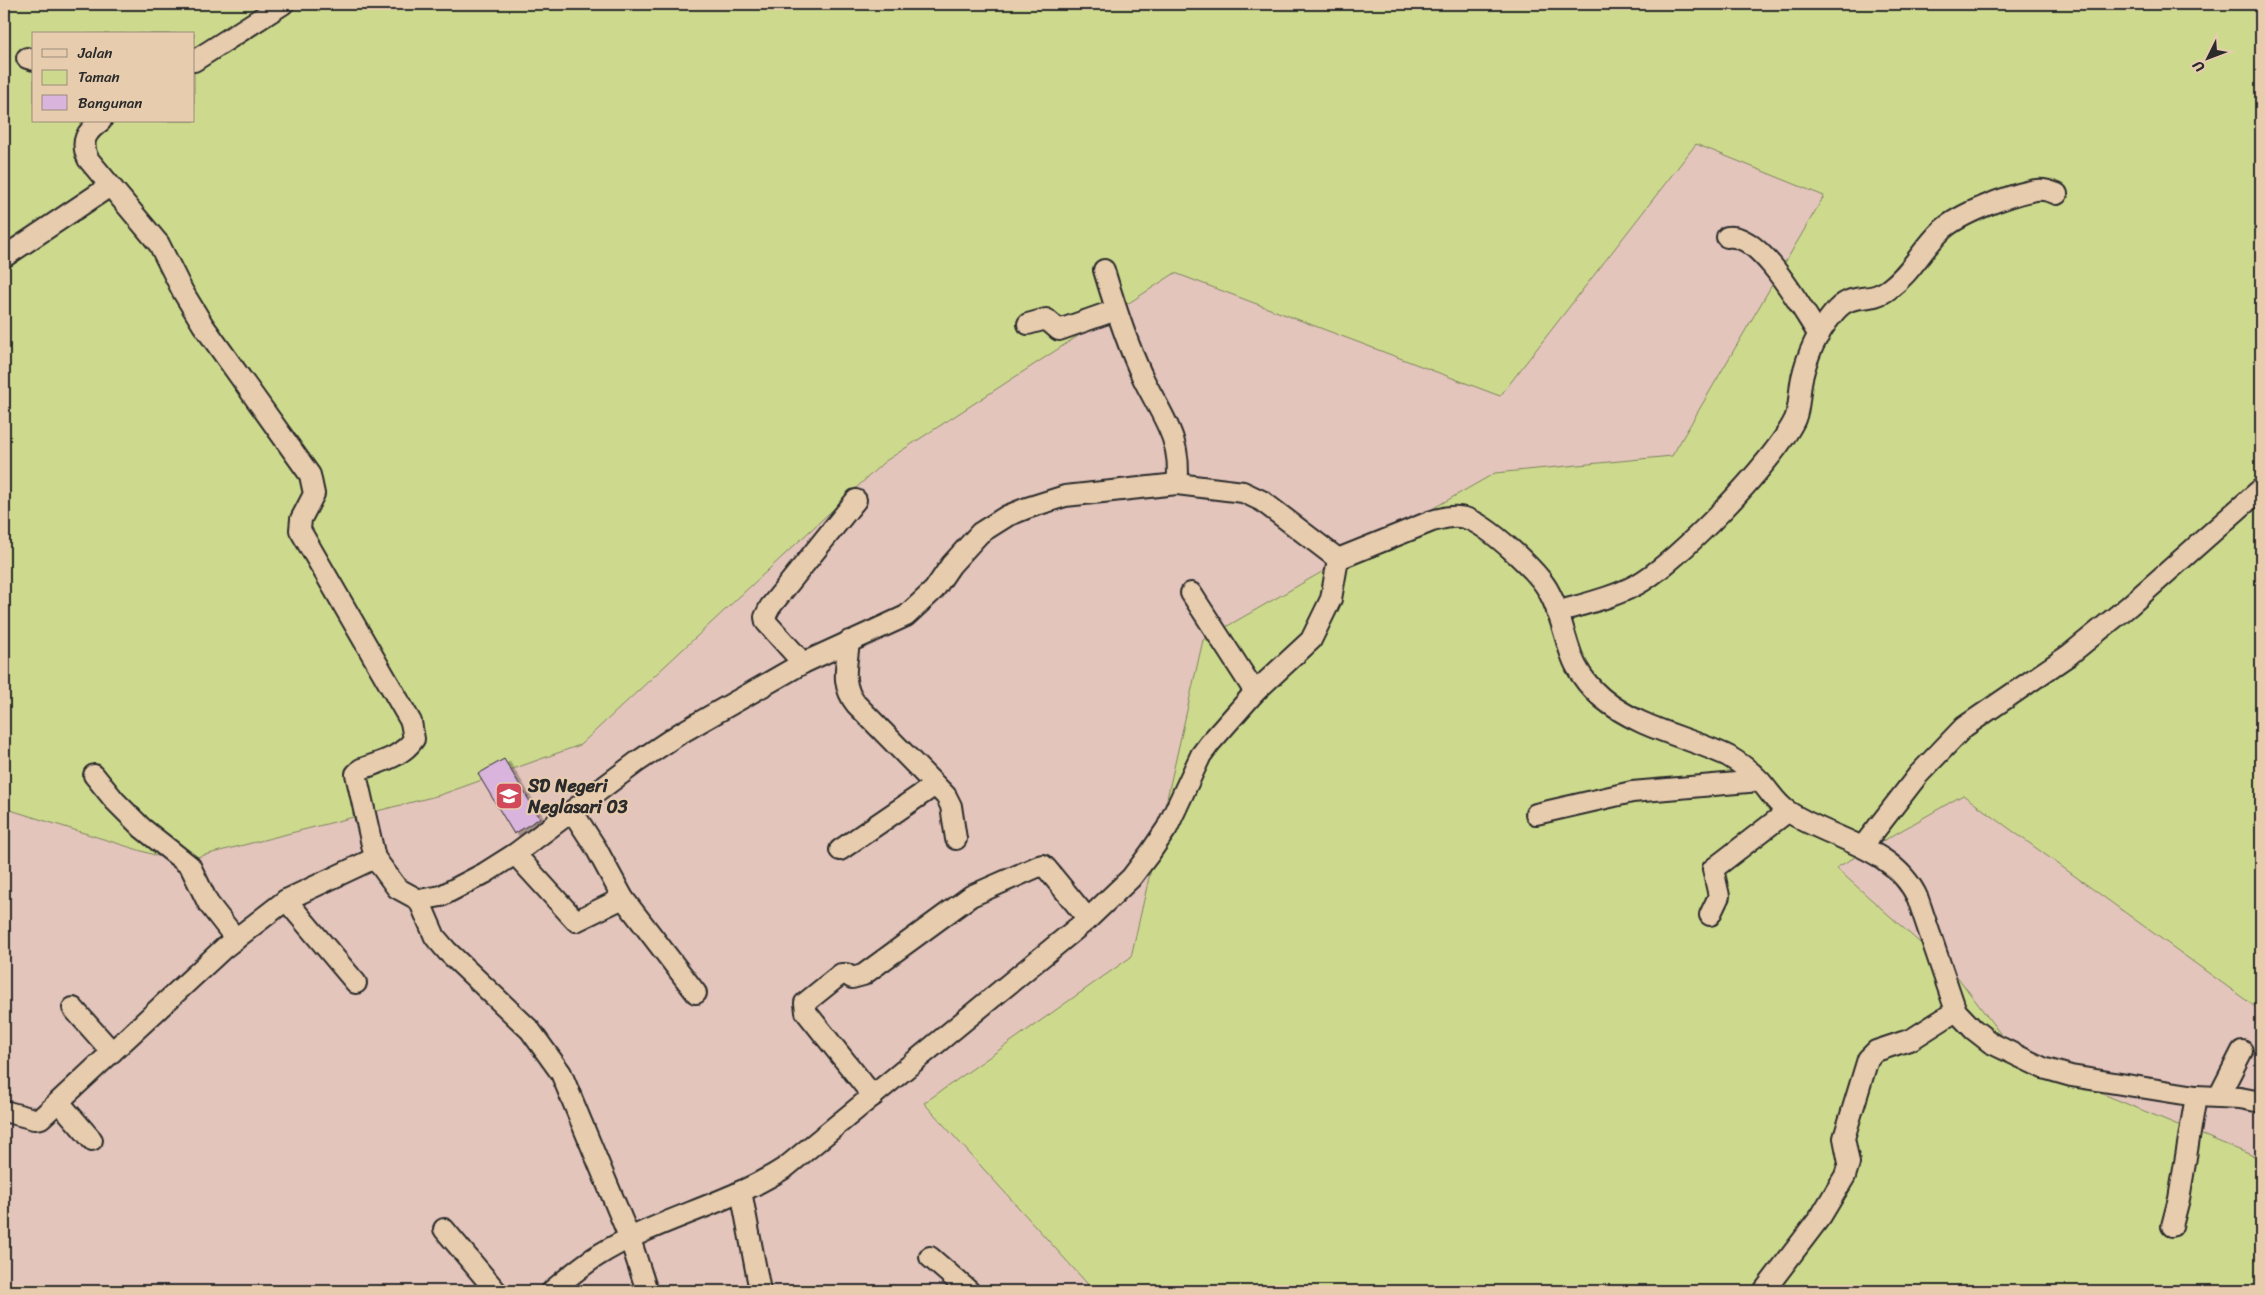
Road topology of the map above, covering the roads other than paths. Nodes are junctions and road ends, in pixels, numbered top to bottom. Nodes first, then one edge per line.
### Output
1 (282, 4) edge
2 (195, 60) edge
3 (99, 122) edge
4 (81, 130) edge
5 (110, 186) junction
6 (2057, 194) dead end
7 (1727, 237) dead end
8 (4, 257) edge
9 (1104, 270) dead end
10 (1116, 310) junction
11 (1028, 324) dead end
12 (1820, 335) junction
13 (1177, 484) junction
14 (2261, 489) edge
15 (856, 500) dead end
16 (1338, 559) junction
17 (1191, 592) dead end
18 (1558, 612) junction
19 (849, 641) junction
20 (803, 663) junction
21 (1255, 692) junction
22 (94, 775) dead end
23 (1760, 781) junction
24 (935, 785) junction
25 (572, 811) junction
26 (1787, 812) junction
27 (1536, 814) dead end
28 (956, 838) dead end
29 (1862, 846) junction
30 (840, 850) dead end
31 (515, 854) junction
32 (375, 858) junction
33 (622, 898) junction
34 (286, 900) junction
35 (419, 900) junction
36 (1710, 915) dead end
37 (1088, 919) junction
38 (236, 939) junction
39 (356, 983) dead end
40 (696, 993) dead end
41 (73, 1008) dead end
42 (1956, 1011) junction
43 (2242, 1051) dead end
44 (112, 1052) junction
45 (872, 1096) junction
46 (2196, 1096) junction
47 (2220, 1096) junction
48 (59, 1102) junction
49 (2261, 1102) edge
50 (4, 1111) edge
51 (92, 1140) dead end
52 (741, 1191) junction
53 (2172, 1226) dead end
54 (444, 1230) dead end
55 (630, 1239) junction
56 (930, 1257) dead end
57 (496, 1291) edge
58 (552, 1291) edge
59 (647, 1291) edge
60 (760, 1291) edge
61 (969, 1291) edge
62 (1764, 1291) edge

1 - 2 street
3 - 4 street
4 - 5 street
5 - 8 street
5 - 32 street
6 - 12 street
7 - 12 street
9 - 10 street
10 - 11 street
10 - 13 street
12 - 18 street
13 - 16 street
13 - 19 street
14 - 29 street
15 - 20 street
16 - 18 street
16 - 21 street
17 - 21 street
18 - 23 street
19 - 20 street
19 - 24 street
20 - 25 street
21 - 37 street
22 - 38 street
23 - 26 street
23 - 27 street
24 - 28 street
24 - 30 street
25 - 31 street
25 - 33 street
26 - 29 street
26 - 36 street
29 - 42 street
31 - 33 street
31 - 35 street
32 - 34 street
32 - 35 street
33 - 40 street
34 - 38 street
34 - 39 street
35 - 55 street
37 - 45 street
37 - 45 street
38 - 44 street
41 - 44 street
42 - 46 street
42 - 62 street
43 - 47 street
44 - 48 street
45 - 52 street
46 - 47 street
46 - 53 street
47 - 49 street
48 - 50 street
48 - 51 street
52 - 55 street
52 - 60 street
54 - 57 street
55 - 58 street
55 - 59 street
56 - 61 street

